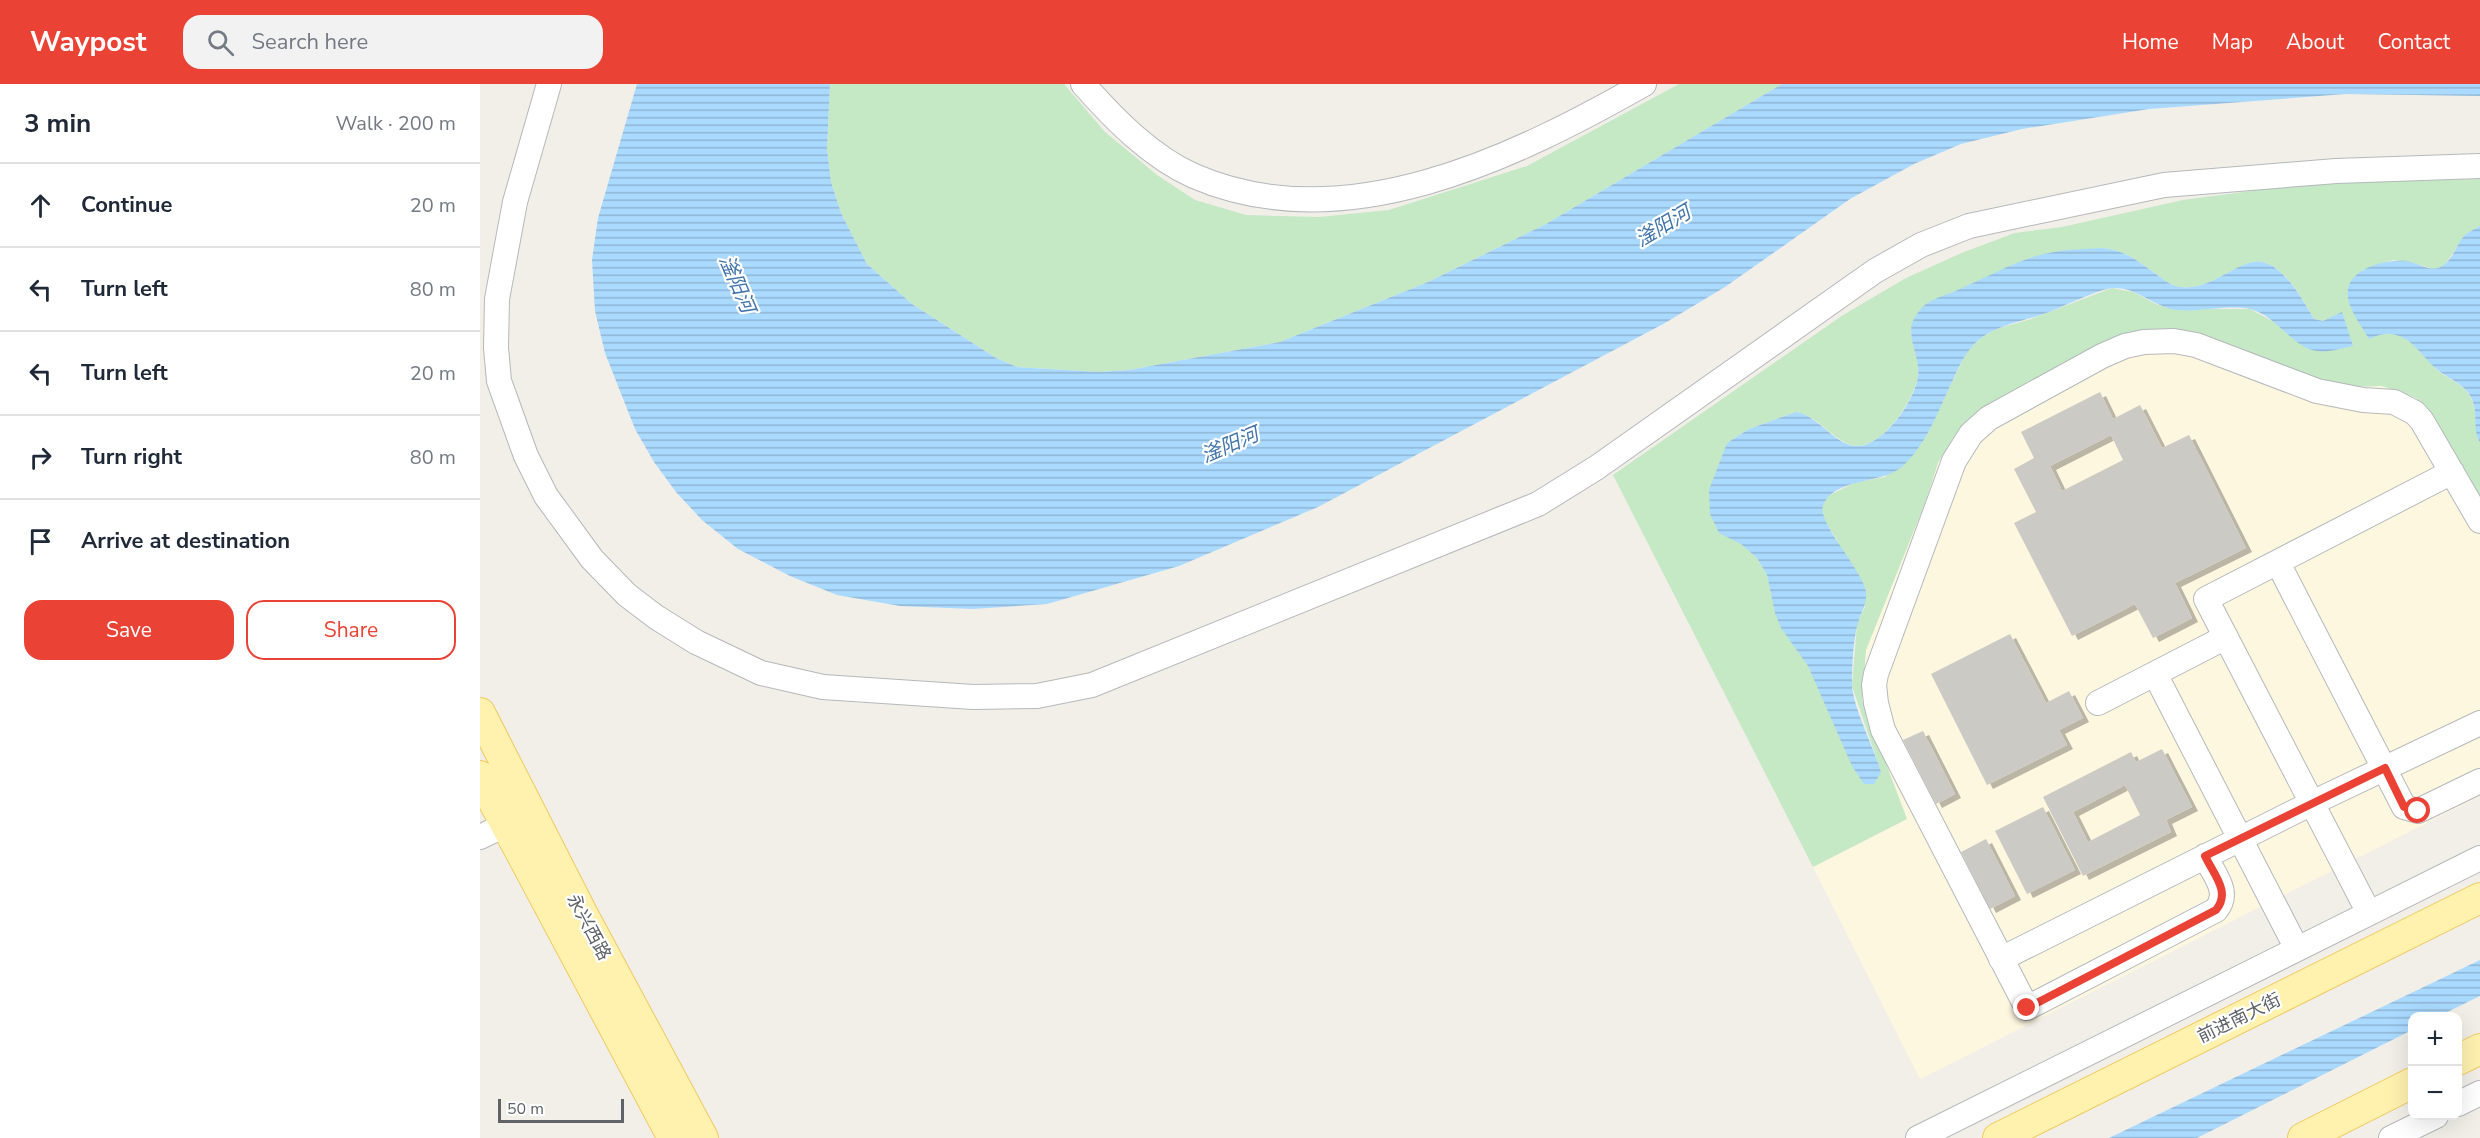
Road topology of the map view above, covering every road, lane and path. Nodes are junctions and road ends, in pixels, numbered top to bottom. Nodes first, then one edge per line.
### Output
1 (549, 84) edge
2 (1083, 84) edge
3 (1644, 84) edge
4 (2480, 166) edge
5 (2452, 472) junction
6 (2480, 521) edge
7 (2278, 563) junction
8 (2226, 637) junction
9 (2155, 674) junction
10 (2098, 703) dead end
11 (480, 713) edge
12 (2480, 723) edge
13 (2385, 768) junction
14 (480, 776) edge
15 (2480, 781) edge
16 (2312, 803) junction
17 (493, 831) edge
18 (2240, 838) junction
19 (2205, 856) junction
20 (2480, 858) edge
21 (2480, 898) edge
22 (2369, 913) junction
23 (2297, 949) junction
24 (2001, 959) junction
25 (2480, 1049) edge
26 (2462, 1058) edge
27 (2408, 1085) edge
28 (2480, 1093) edge
29 (2462, 1102) edge
30 (2428, 1120) edge
31 (673, 1138) edge
32 (703, 1138) edge
33 (1918, 1138) edge
34 (1998, 1138) edge
35 (2303, 1138) edge
36 (2391, 1138) edge

1 - 4 street
2 - 3 street
5 - 6 street
5 - 7 street
5 - 24 street
7 - 8 street
7 - 13 street
8 - 9 street
8 - 16 street
9 - 10 street
9 - 18 street
11 - 32 main road, 永兴西路
12 - 13 street
13 - 15 street
13 - 16 street
14 - 17 main road, 永兴西路
16 - 18 street
16 - 22 street
17 - 31 main road, 永兴西路
18 - 19 street
18 - 23 street
19 - 24 street
19 - 24 street
20 - 22 street
21 - 34 main road, 前进南大街
22 - 23 street
23 - 33 street
25 - 26 main road
27 - 35 main road
28 - 29 street
30 - 36 street

